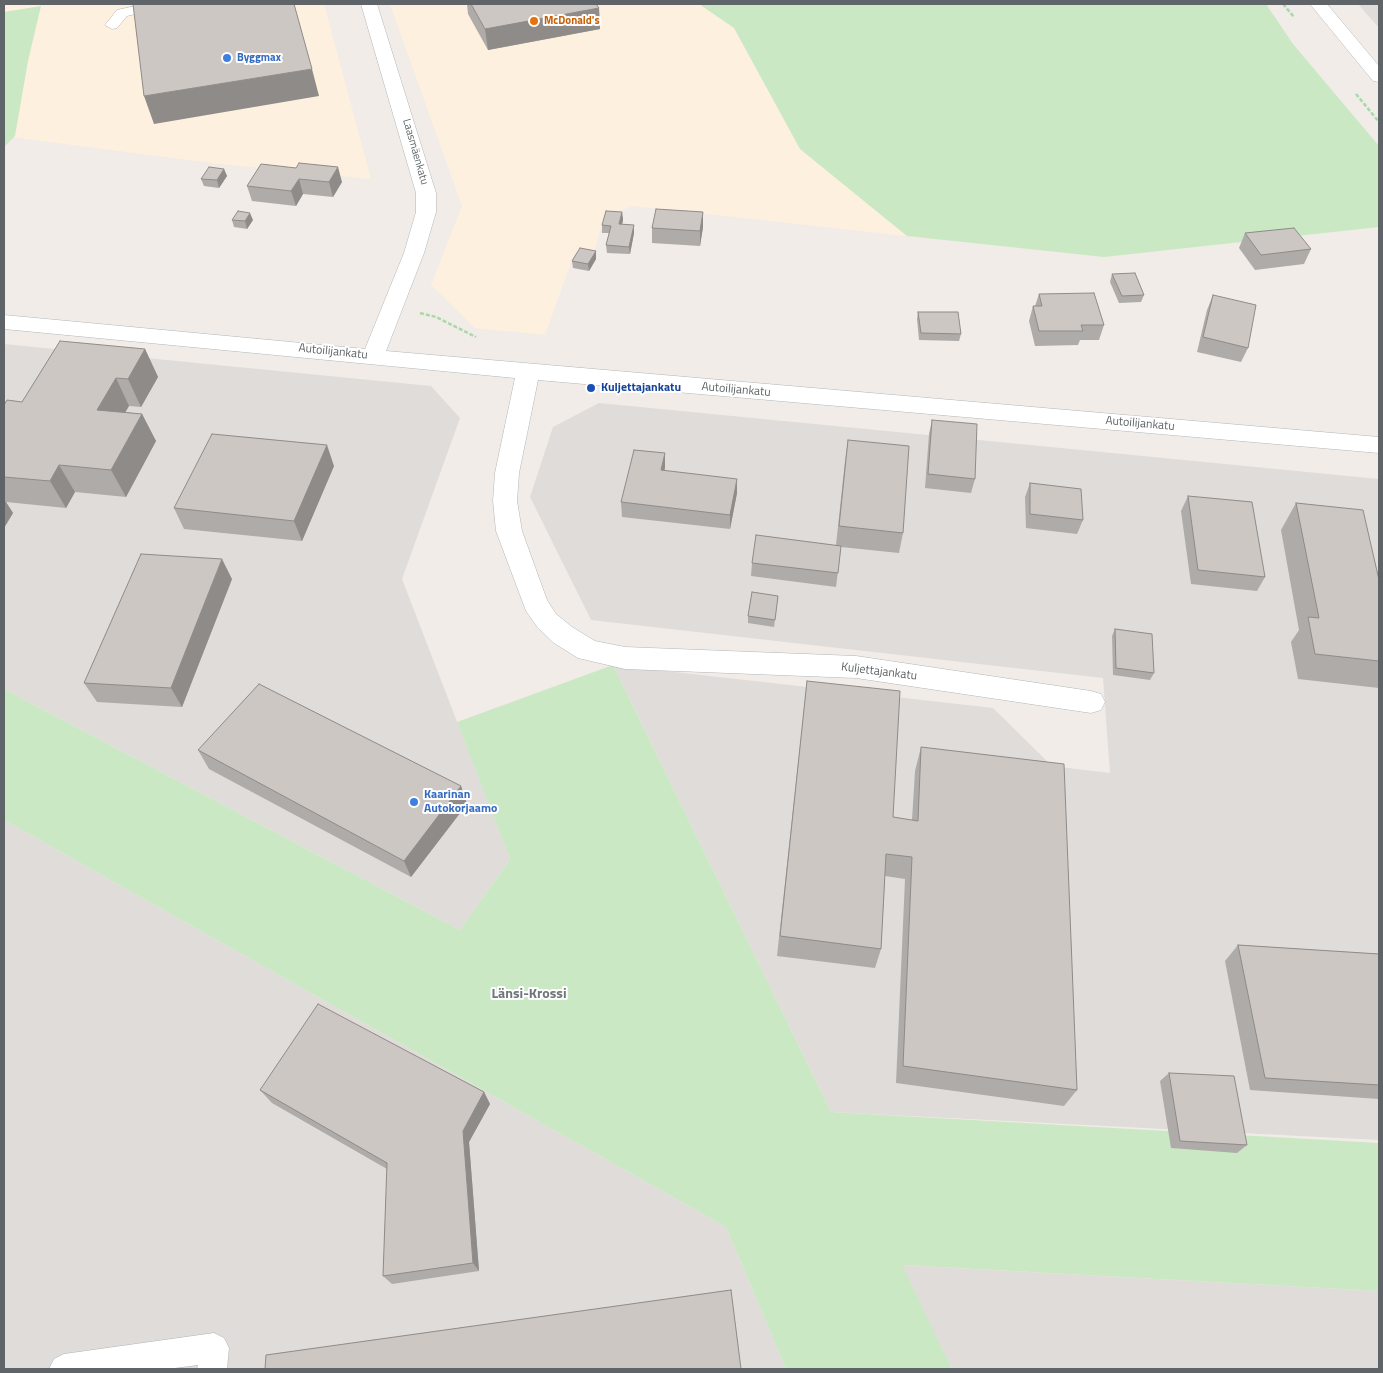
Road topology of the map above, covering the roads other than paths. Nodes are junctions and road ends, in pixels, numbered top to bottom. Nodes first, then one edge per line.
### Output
1 (160, 4) edge
2 (369, 4) edge
3 (1318, 4) edge
4 (112, 25) dead end
5 (1379, 77) edge
6 (4, 322) edge
7 (373, 356) junction
8 (528, 372) junction
9 (1379, 445) edge
10 (1090, 702) dead end
11 (64, 1369) edge
12 (212, 1369) edge

1 - 4 lane
2 - 7 street, Laasmäenkatu
3 - 5 street
6 - 7 street, Autoilijankatu
7 - 8 street, Autoilijankatu
8 - 9 street, Autoilijankatu
8 - 10 street, Kuljettajankatu
11 - 12 lane

